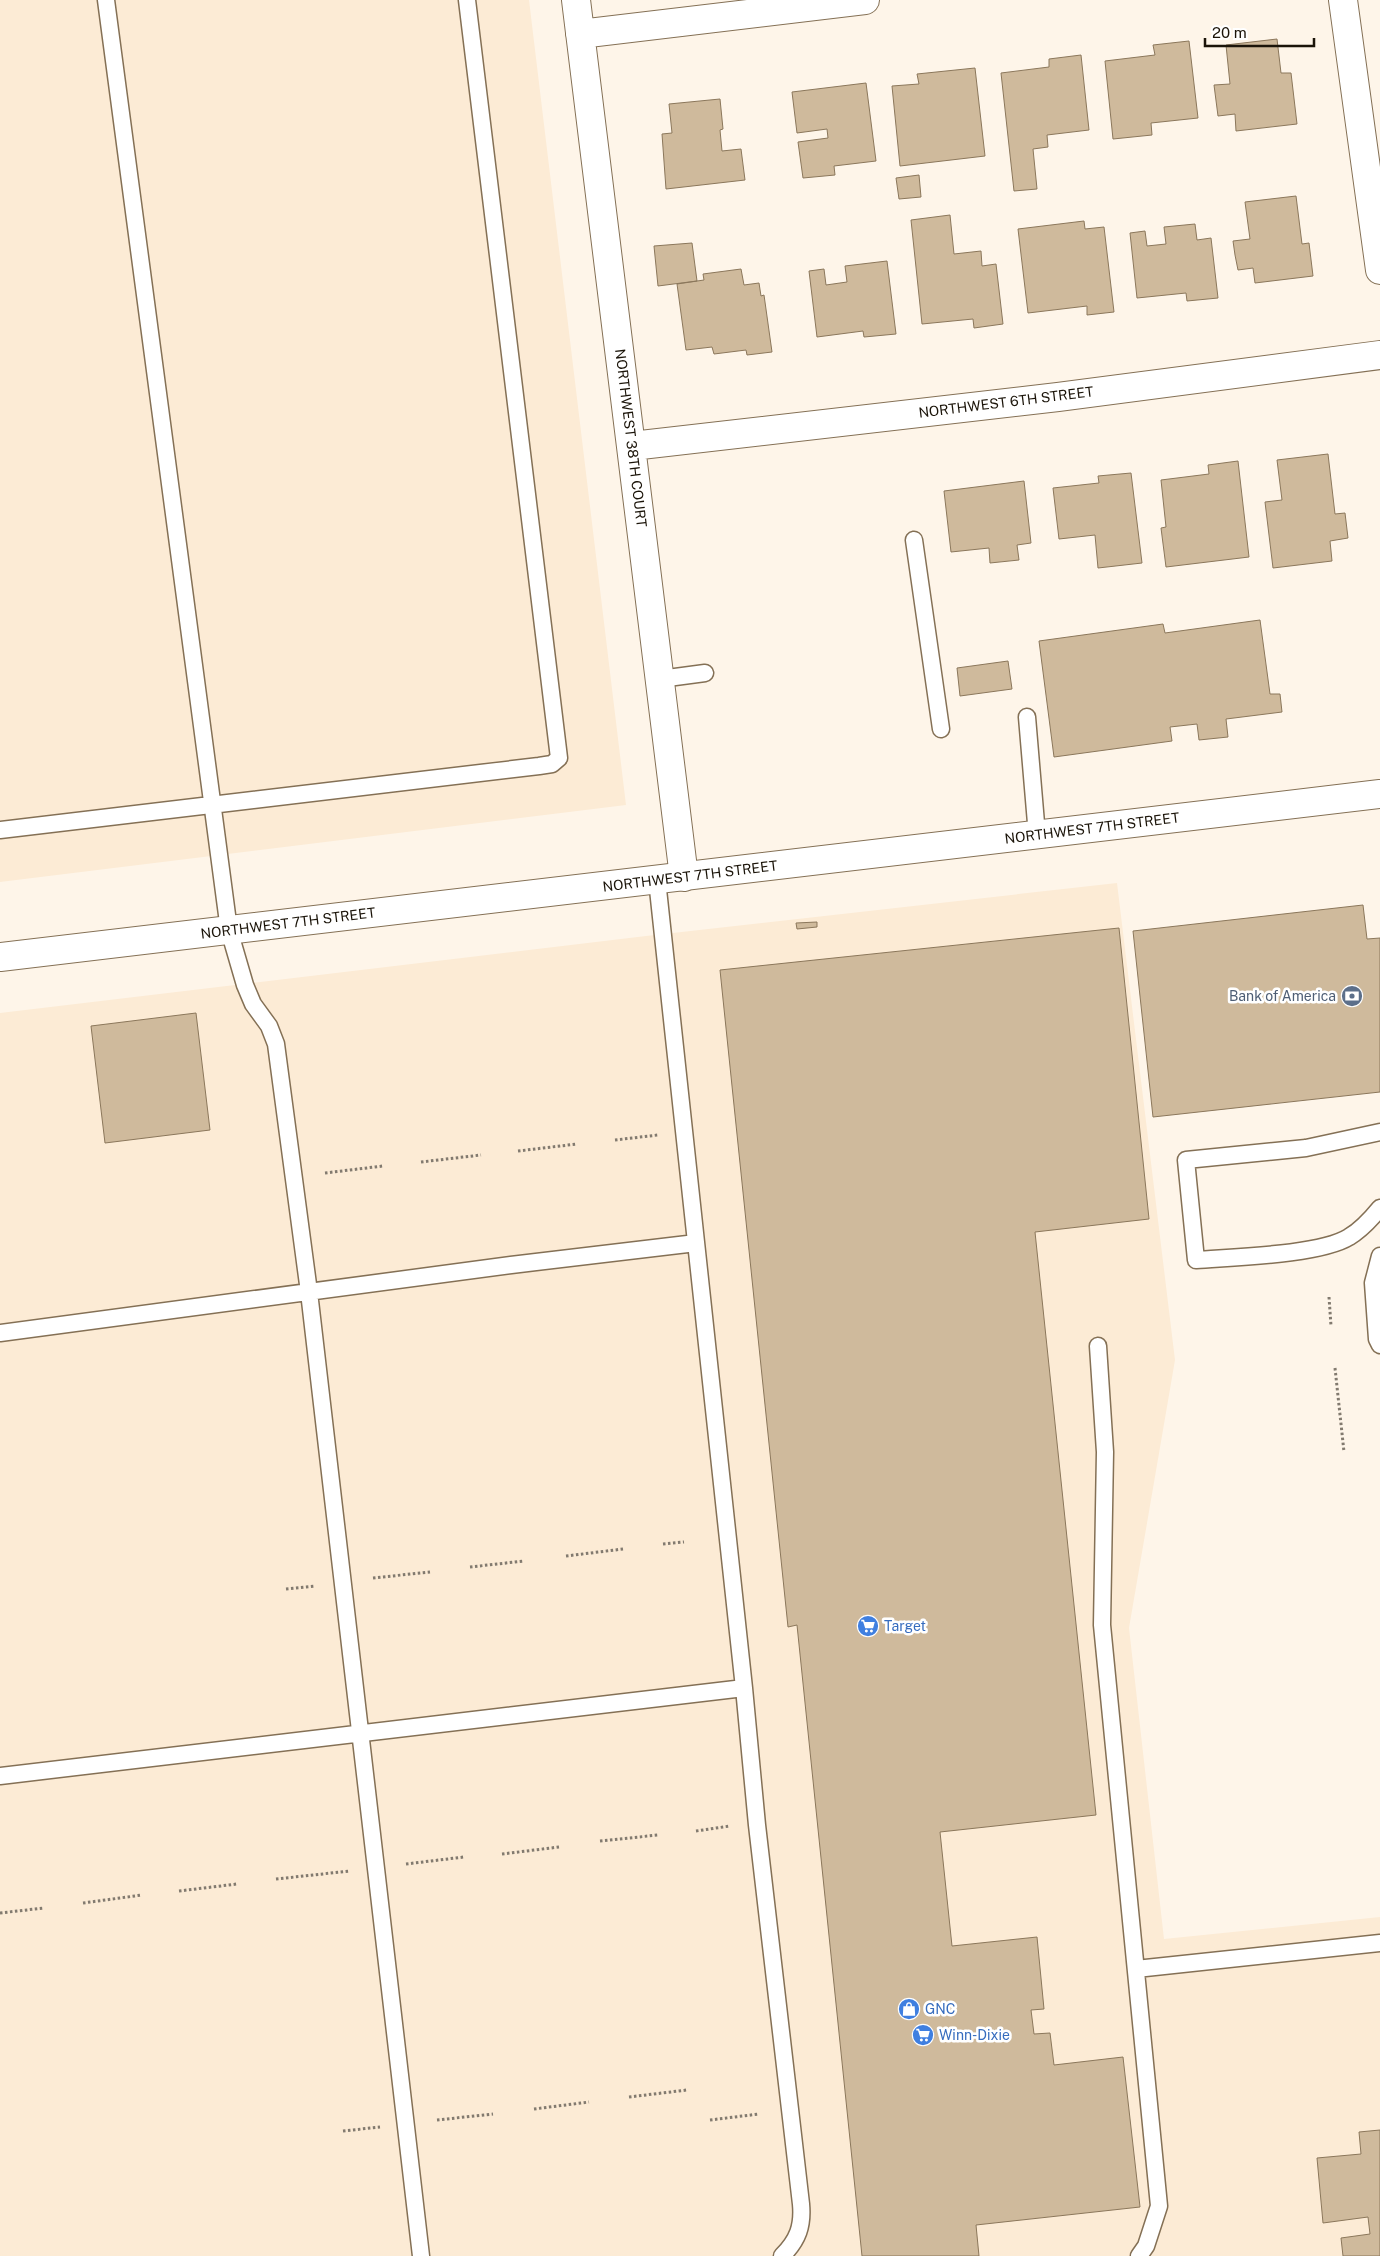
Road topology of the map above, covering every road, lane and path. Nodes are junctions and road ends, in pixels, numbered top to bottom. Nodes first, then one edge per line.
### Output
1 (106, 0) edge
2 (467, 0) edge
3 (576, 0) edge
4 (865, 0) edge
5 (1343, 0) edge
6 (580, 34) junction
7 (1380, 270) edge
8 (1380, 355) edge
9 (632, 446) junction
10 (914, 540) dead end
11 (705, 673) dead end
12 (660, 679) junction
13 (1027, 717) dead end
14 (941, 729) dead end
15 (1380, 794) edge
16 (211, 805) junction
17 (0, 830) edge
18 (1037, 835) junction
19 (684, 877) junction
20 (657, 880) junction
21 (229, 930) junction
22 (0, 957) edge
23 (1380, 1132) edge
24 (663, 1134) dead end
25 (615, 1140) dead end
26 (577, 1144) dead end
27 (518, 1151) dead end
28 (481, 1155) dead end
29 (421, 1162) dead end
30 (383, 1166) dead end
31 (325, 1173) dead end
32 (1380, 1208) edge
33 (696, 1243) junction
34 (1380, 1256) edge
35 (310, 1292) junction
36 (1328, 1297) dead end
37 (1330, 1326) dead end
38 (0, 1333) edge
39 (1379, 1342) edge
40 (1098, 1346) dead end
41 (1335, 1368) dead end
42 (1344, 1452) dead end
43 (684, 1542) dead end
44 (663, 1544) dead end
45 (623, 1549) dead end
46 (566, 1556) dead end
47 (524, 1561) dead end
48 (470, 1567) dead end
49 (430, 1572) dead end
50 (373, 1578) dead end
51 (318, 1585) dead end
52 (286, 1589) dead end
53 (744, 1688) junction
54 (362, 1732) junction
55 (0, 1776) edge
56 (731, 1826) dead end
57 (696, 1831) dead end
58 (658, 1835) dead end
59 (600, 1842) dead end
60 (559, 1847) dead end
61 (502, 1854) dead end
62 (464, 1857) dead end
63 (406, 1864) dead end
64 (351, 1871) dead end
65 (276, 1879) dead end
66 (236, 1884) dead end
67 (179, 1891) dead end
68 (142, 1895) dead end
69 (83, 1903) dead end
70 (44, 1908) dead end
71 (0, 1913) edge
72 (1380, 1943) edge
73 (1136, 1969) junction
74 (687, 2090) dead end
75 (629, 2098) dead end
76 (589, 2102) dead end
77 (534, 2109) dead end
78 (494, 2114) dead end
79 (759, 2114) dead end
80 (437, 2120) dead end
81 (710, 2120) dead end
82 (381, 2126) dead end
83 (343, 2131) dead end
84 (422, 2256) edge
85 (782, 2256) edge
86 (1139, 2256) edge

1 - 16 lane
2 - 16 lane
3 - 6 street, NORTHWEST 38TH COURT
4 - 6 street
5 - 7 street
6 - 9 street, NORTHWEST 38TH COURT
8 - 9 street, NORTHWEST 6TH STREET
9 - 12 street, NORTHWEST 38TH COURT
10 - 14 lane
11 - 12 lane
12 - 19 street, NORTHWEST 38TH COURT
13 - 18 lane
15 - 18 street, NORTHWEST 7TH STREET
16 - 17 lane
16 - 21 lane
18 - 19 street, NORTHWEST 7TH STREET
19 - 20 street, NORTHWEST 7TH STREET
20 - 21 street, NORTHWEST 7TH STREET
20 - 33 lane
21 - 22 street, NORTHWEST 7TH STREET
21 - 35 lane
23 - 32 lane
24 - 25 path
26 - 27 path
28 - 29 path
30 - 31 path
33 - 35 lane
33 - 53 lane
34 - 39 lane
35 - 38 lane
35 - 54 lane
36 - 37 path
40 - 73 lane
41 - 42 path
43 - 44 path
45 - 46 path
47 - 48 path
49 - 50 path
51 - 52 path
53 - 54 lane
53 - 85 lane
54 - 55 lane
54 - 84 lane
56 - 57 path
58 - 59 path
60 - 61 path
62 - 63 path
64 - 65 path
66 - 67 path
68 - 69 path
70 - 71 path
72 - 73 lane
73 - 86 lane
74 - 75 path
76 - 77 path
78 - 80 path
79 - 81 path
82 - 83 path

